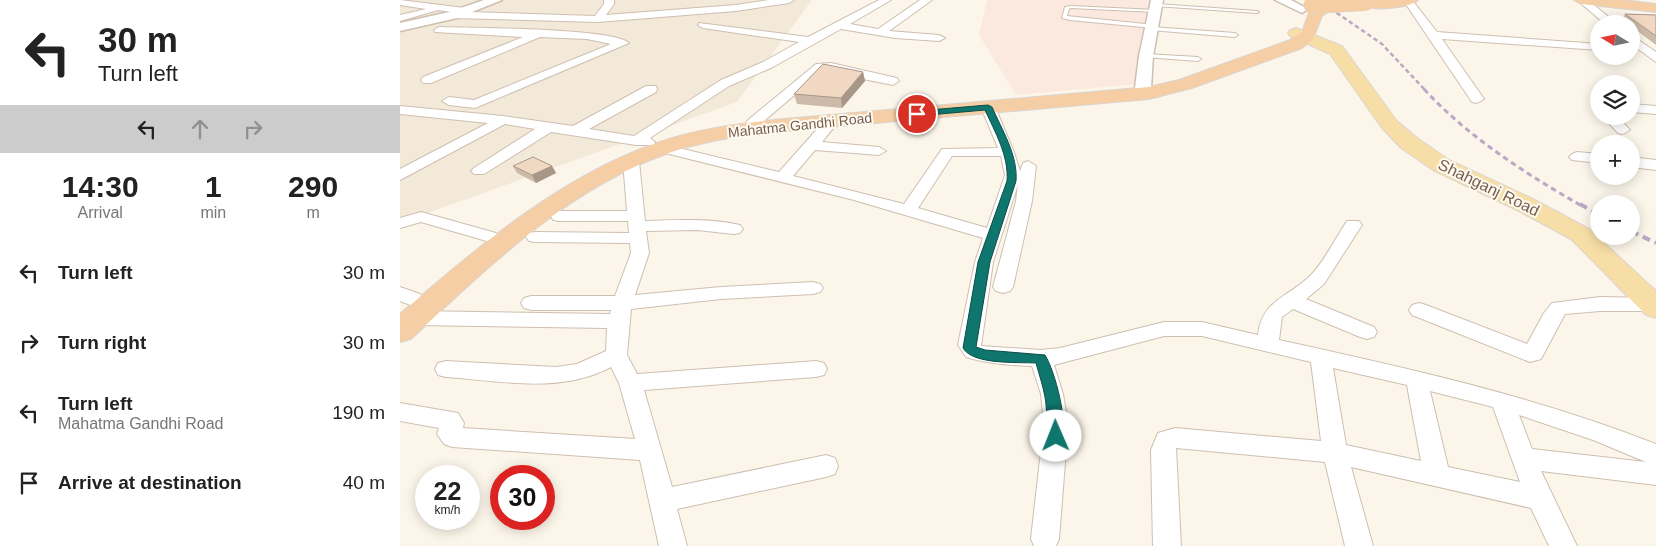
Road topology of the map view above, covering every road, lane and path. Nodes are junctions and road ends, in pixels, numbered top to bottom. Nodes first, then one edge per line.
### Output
1 (496, 0) edge
2 (608, 0) edge
3 (694, 0) edge
4 (788, 0) edge
5 (886, 0) edge
6 (927, 0) edge
7 (1281, 0) edge
8 (1411, 0) edge
9 (1582, 0) edge
10 (1611, 0) edge
11 (1407, 1) edge
12 (400, 2) edge
13 (1375, 2) edge
14 (1157, 5) edge
15 (1656, 7) edge
16 (685, 10) junction
17 (454, 11) junction
18 (1258, 12) dead end
19 (1601, 15) edge
20 (400, 18) edge
21 (598, 19) junction
22 (1307, 23) junction
23 (703, 25) dead end
24 (840, 26) junction
25 (400, 27) edge
26 (1153, 27) junction
27 (439, 30) dead end
28 (879, 33) junction
29 (541, 34) junction
30 (1235, 35) dead end
31 (1434, 35) junction
32 (939, 38) dead end
33 (808, 40) junction
34 (1640, 45) edge
35 (1590, 46) edge
36 (1640, 50) edge
37 (1646, 50) junction
38 (1146, 56) junction
39 (1656, 58) edge
40 (1198, 59) dead end
41 (426, 80) dead end
42 (893, 81) dead end
43 (1142, 88) junction
44 (650, 89) dead end
45 (1477, 99) dead end
46 (439, 100) dead end
47 (401, 101) edge
48 (474, 104) junction
49 (988, 107) junction
50 (1640, 109) edge
51 (1656, 110) edge
52 (453, 115) junction
53 (502, 120) junction
54 (832, 121) junction
55 (753, 122) junction
56 (1618, 125) edge
57 (550, 126) junction
58 (574, 130) junction
59 (1623, 130) dead end
60 (811, 145) junction
61 (645, 148) junction
62 (879, 151) dead end
63 (1007, 152) junction
64 (1578, 156) dead end
65 (1590, 158) edge
66 (1640, 163) edge
67 (1656, 164) edge
68 (1028, 166) dead end
69 (480, 171) dead end
70 (400, 175) edge
71 (783, 177) junction
72 (908, 210) junction
73 (1011, 212) junction
74 (559, 216) dead end
75 (400, 223) edge
76 (1353, 225) dead end
77 (638, 227) junction
78 (734, 229) dead end
79 (993, 235) junction
80 (490, 237) junction
81 (535, 237) dead end
82 (1003, 287) dead end
83 (813, 288) dead end
84 (1291, 300) junction
85 (531, 303) dead end
86 (1654, 306) edge
87 (405, 310) edge
88 (1419, 310) dead end
89 (620, 312) junction
90 (1367, 332) dead end
91 (1268, 345) junction
92 (616, 355) junction
93 (1041, 358) junction
94 (1321, 358) junction
95 (446, 369) dead end
96 (816, 369) dead end
97 (1417, 381) junction
98 (630, 383) junction
99 (1502, 401) junction
100 (400, 412) edge
101 (650, 450) junction
102 (1335, 453) junction
103 (1656, 455) edge
104 (1524, 458) junction
105 (826, 466) dead end
106 (1656, 474) edge
107 (1437, 476) junction
108 (1539, 498) junction
109 (663, 500) junction
110 (1045, 540) dead end
111 (673, 546) edge
112 (1167, 546) edge
113 (1359, 546) edge
114 (1562, 546) edge

1 - 17 street
2 - 21 street
3 - 16 street
4 - 16 street
5 - 24 street
6 - 28 street
7 - 22 street
8 - 11 highway, Mahatma Gandhi Road
9 - 15 highway
9 - 19 street
10 - 15 highway
11 - 13 highway, Mahatma Gandhi Road
11 - 31 street
12 - 17 street
13 - 22 highway, Mahatma Gandhi Road
14 - 18 lane
14 - 26 street
14 - 26 lane
16 - 21 street
17 - 20 street
17 - 21 street
17 - 25 street
22 - 43 highway, Mahatma Gandhi Road
22 - 49 highway, Mahatma Gandhi Road
22 - 86 main road, Shahganj Road
23 - 33 street
24 - 28 street
24 - 33 street
26 - 30 lane
26 - 38 street
27 - 29 street
28 - 32 street
29 - 41 street
29 - 48 street
31 - 35 street
31 - 45 street
33 - 61 street
34 - 37 street
36 - 37 street
37 - 39 street
38 - 40 lane
38 - 43 street
42 - 55 street
43 - 55 highway, Mahatma Gandhi Road
44 - 58 street
46 - 48 street
47 - 52 street
48 - 52 street
49 - 54 highway, Mahatma Gandhi Road
49 - 63 street
50 - 51 street
52 - 53 street
53 - 57 street
53 - 70 street
54 - 60 street
54 - 61 highway, Mahatma Gandhi Road
55 - 61 highway, Mahatma Gandhi Road
56 - 59 street
57 - 58 street
57 - 69 street
58 - 61 street
60 - 62 street
60 - 71 street
61 - 71 street
61 - 77 street
61 - 80 highway, Mahatma Gandhi Road
61 - 87 highway, Mahatma Gandhi Road
63 - 72 street
63 - 73 street
64 - 65 street
66 - 67 street
68 - 73 street
71 - 72 street
72 - 79 street
73 - 79 street
73 - 82 street
74 - 77 street
75 - 80 street
76 - 84 street
77 - 78 street
77 - 81 street
77 - 89 street
79 - 93 street
80 - 87 highway, Mahatma Gandhi Road
83 - 89 street
84 - 90 street
84 - 91 street
85 - 89 street
86 - 88 street
87 - 89 street
89 - 92 street
91 - 93 street
91 - 94 street
92 - 95 street
92 - 98 street
93 - 110 street
94 - 97 street
94 - 102 street
96 - 98 street
97 - 99 street
97 - 107 street
98 - 101 street
99 - 103 street
99 - 104 street
100 - 101 street
101 - 109 street
102 - 107 street
102 - 112 street
102 - 113 street
104 - 106 street
104 - 108 street
105 - 109 street
107 - 108 street
108 - 114 street
109 - 111 street

